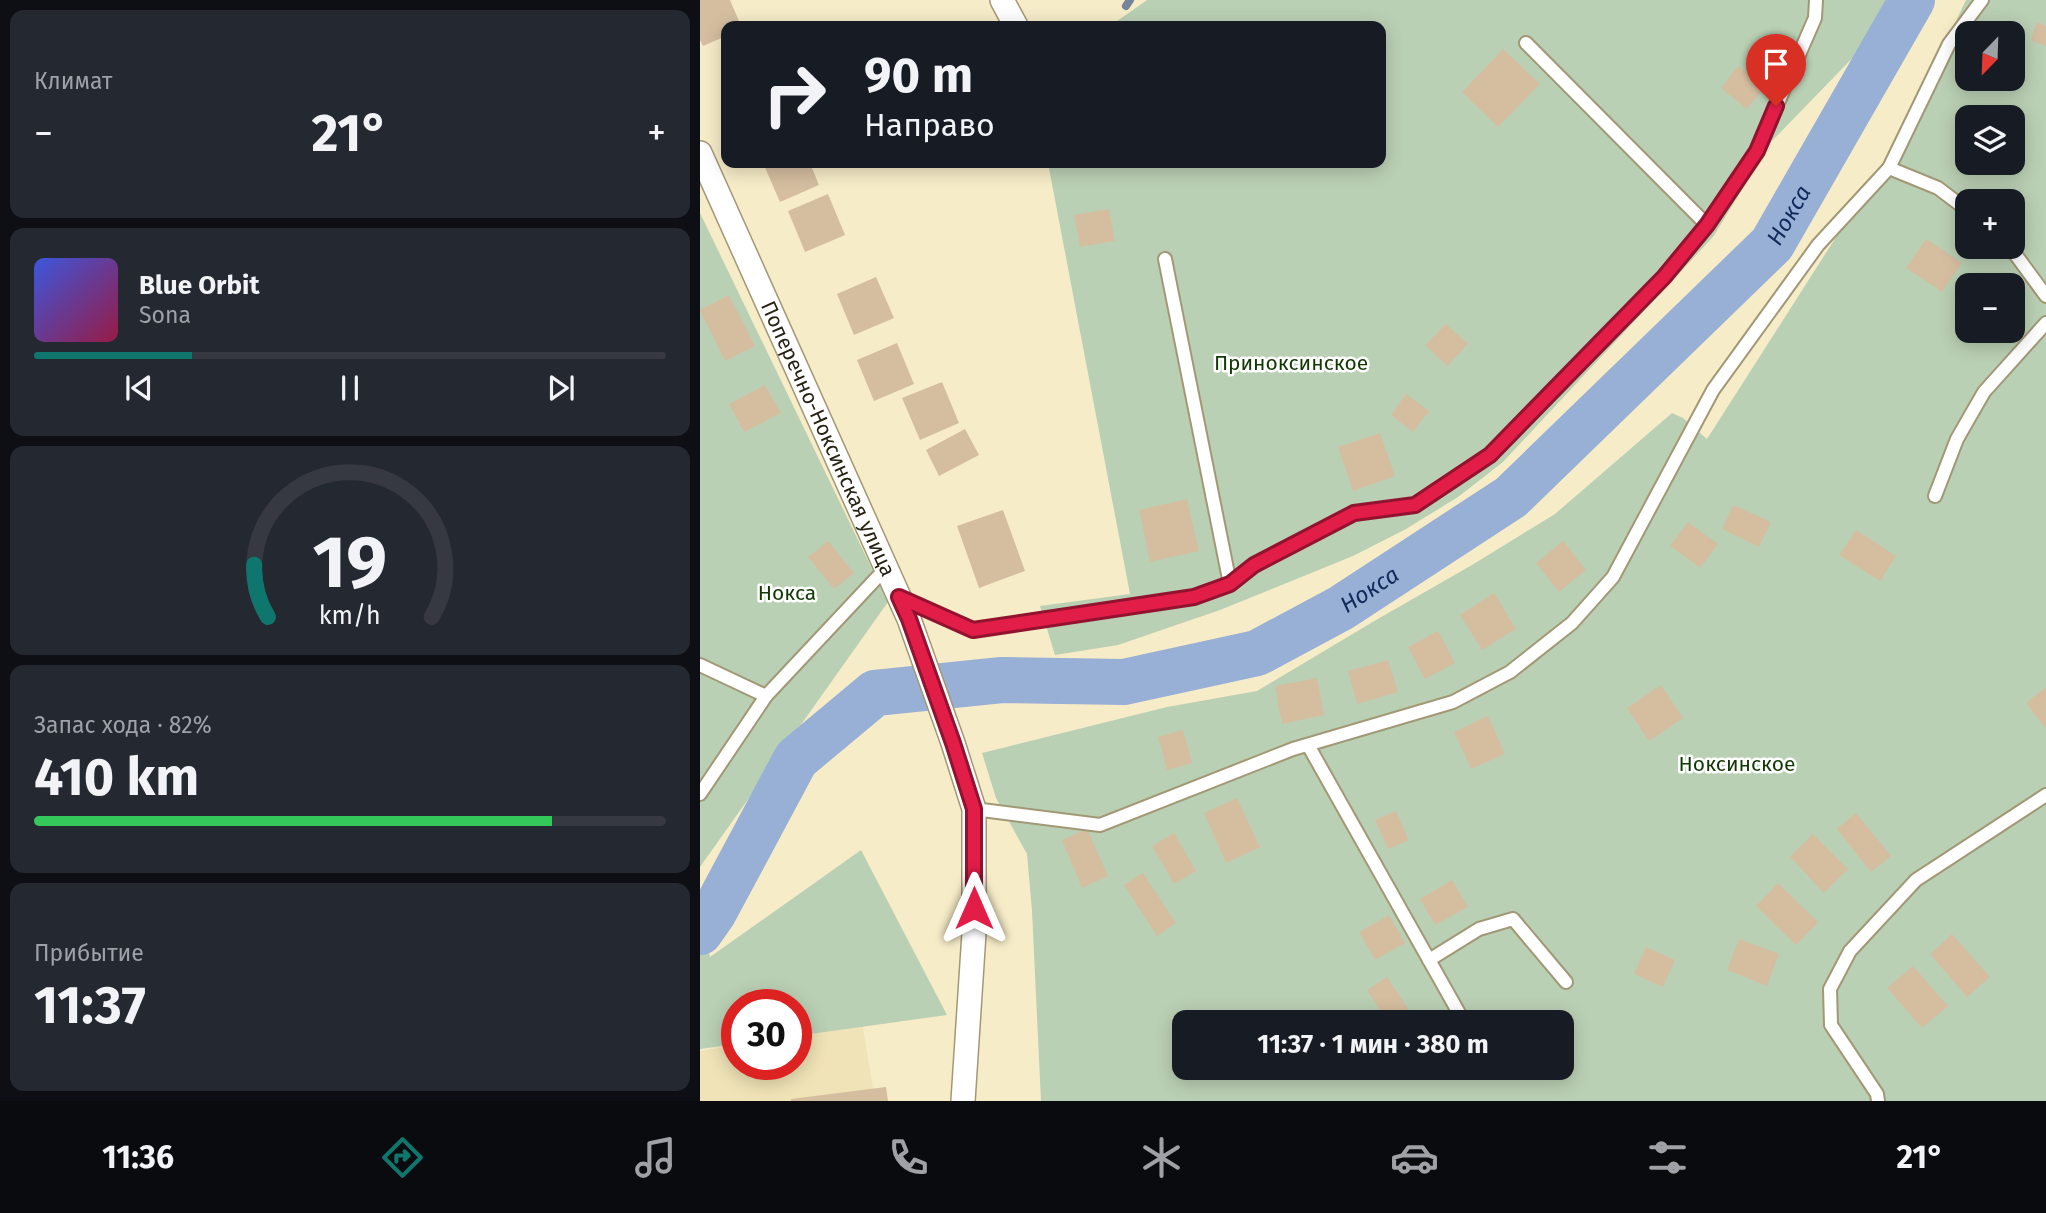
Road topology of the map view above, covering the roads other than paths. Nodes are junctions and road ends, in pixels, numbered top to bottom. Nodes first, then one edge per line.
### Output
1 (1002, 0) edge
2 (1816, 0) edge
3 (1982, 0) edge
4 (1013, 21) edge
5 (1525, 43) dead end
6 (700, 153) edge
7 (1889, 168) junction
8 (1955, 201) edge
9 (1707, 225) junction
10 (1165, 259) dead end
11 (2019, 259) edge
12 (2046, 296) edge
13 (2046, 323) edge
14 (1935, 496) dead end
15 (886, 568) junction
16 (1230, 584) junction
17 (899, 597) junction
18 (700, 665) edge
19 (766, 696) junction
20 (1308, 745) junction
21 (700, 794) edge
22 (2046, 795) edge
23 (974, 809) junction
24 (1429, 960) junction
25 (1566, 982) dead end
26 (1457, 1010) edge
27 (962, 1101) edge
28 (1878, 1101) edge

1 - 4 street
2 - 9 lane
3 - 7 lane
5 - 9 lane
6 - 15 street, Поперечно-Ноксинская улица
7 - 8 lane
7 - 20 lane
9 - 16 lane
10 - 16 lane
11 - 12 lane
13 - 14 lane
15 - 17 street, Поперечно-Ноксинская улица
15 - 19 lane
16 - 17 lane
17 - 23 street, Поперечно-Ноксинская улица
18 - 19 lane
19 - 21 lane
20 - 23 lane
20 - 24 lane
22 - 28 lane
23 - 27 street, Поперечно-Ноксинская улица
24 - 25 lane
24 - 26 lane

